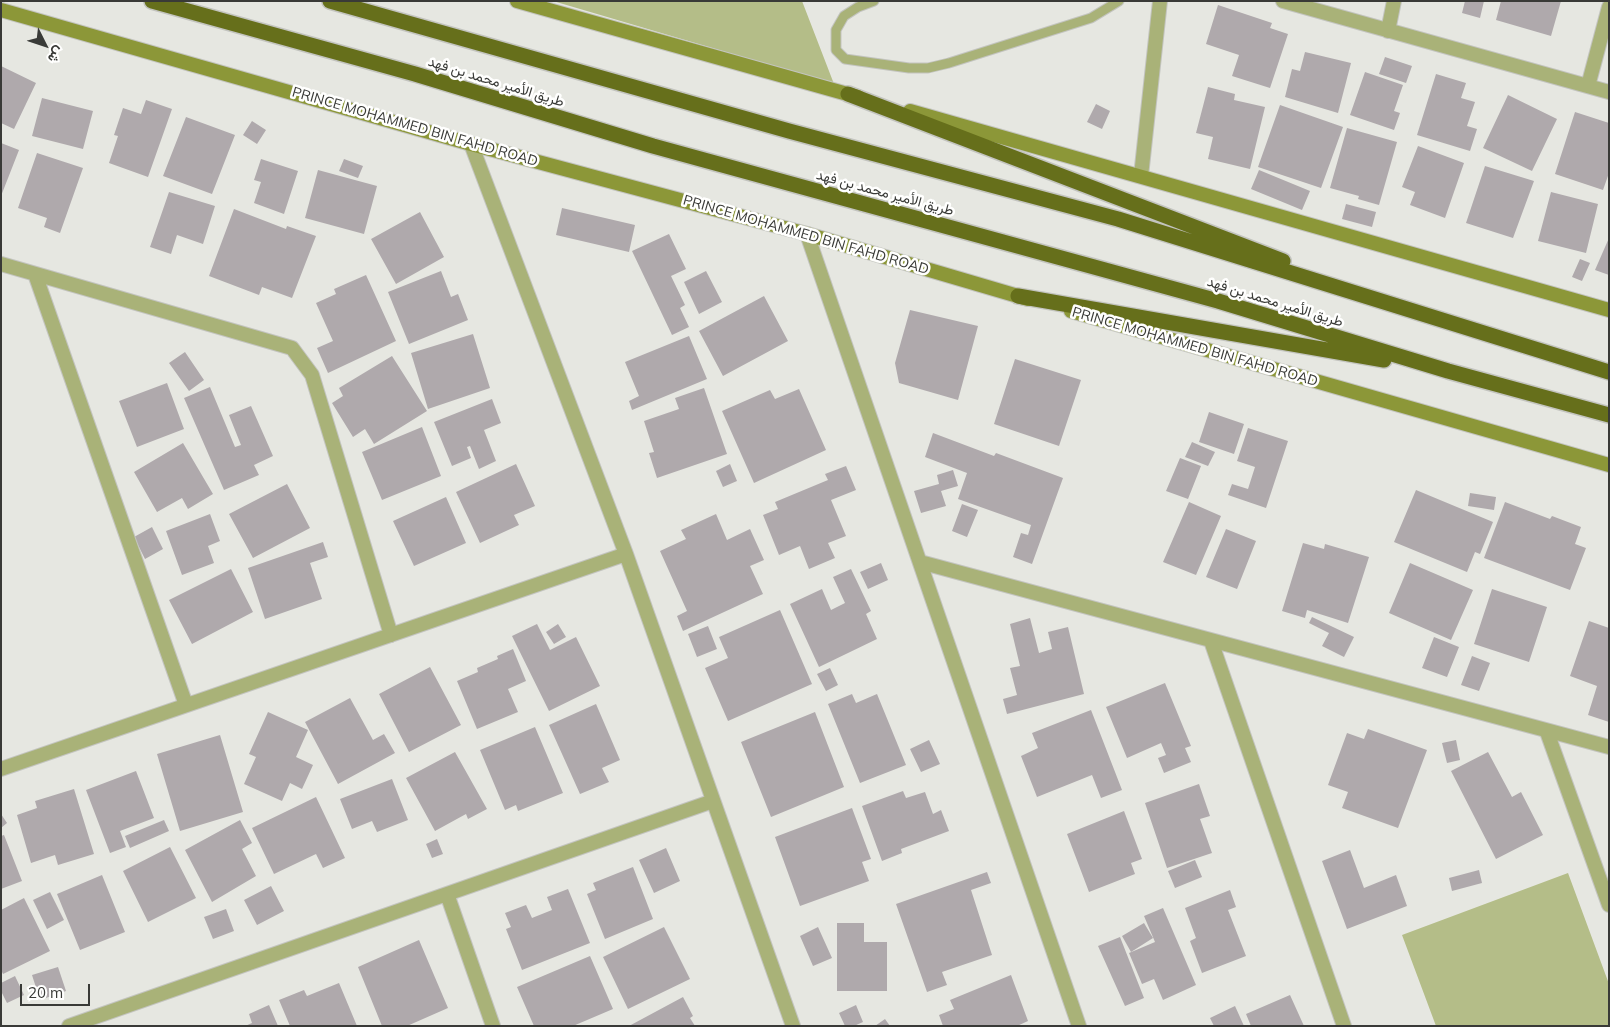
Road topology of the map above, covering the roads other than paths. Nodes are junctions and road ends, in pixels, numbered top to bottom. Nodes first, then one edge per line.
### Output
1 (152, 1) edge
2 (330, 1) edge
3 (517, 1) edge
4 (874, 1) edge
5 (1119, 1) edge
6 (1160, 1) edge
7 (1283, 1) edge
8 (1394, 1) edge
9 (1609, 7) edge
10 (1, 10) edge
11 (1388, 30) junction
12 (1588, 86) junction
13 (1609, 92) edge
14 (848, 94) junction
15 (471, 144) junction
16 (1141, 176) junction
17 (807, 234) junction
18 (1, 264) edge
19 (35, 274) junction
20 (1018, 296) junction
21 (1609, 310) edge
22 (1422, 314) junction
23 (1448, 372) junction
24 (1609, 372) edge
25 (1609, 415) edge
26 (1609, 465) edge
27 (626, 554) junction
28 (920, 562) junction
29 (391, 635) junction
30 (1211, 641) junction
31 (186, 705) junction
32 (1546, 732) junction
33 (1609, 748) edge
34 (1, 768) edge
35 (713, 801) junction
36 (447, 894) junction
37 (1609, 905) edge
38 (69, 1026) edge
39 (493, 1026) edge
40 (793, 1026) edge
41 (1079, 1026) edge
42 (1344, 1026) edge

1 - 23 highway, طريق الأمير محمد بن فهد
2 - 22 highway
3 - 14 main road
4 - 5 lane
6 - 16 street
7 - 11 street
8 - 11 street
9 - 12 street
10 - 15 main road, PRINCE MOHAMMED BIN FAHD ROAD
11 - 12 street
12 - 13 street
14 - 16 main road
14 - 22 highway
15 - 17 main road, PRINCE MOHAMMED BIN FAHD ROAD
15 - 27 street
16 - 21 main road
17 - 20 main road, PRINCE MOHAMMED BIN FAHD ROAD
17 - 28 street
18 - 19 street
19 - 29 street
19 - 31 street
20 - 23 highway
20 - 26 main road, PRINCE MOHAMMED BIN FAHD ROAD
22 - 24 highway
23 - 25 highway, طريق الأمير محمد بن فهد
27 - 29 street
27 - 35 street
28 - 30 street
28 - 41 street
29 - 31 street
30 - 32 street
30 - 42 street
31 - 34 street
32 - 33 street
32 - 37 street
35 - 36 street
35 - 40 street
36 - 38 street
36 - 39 street

